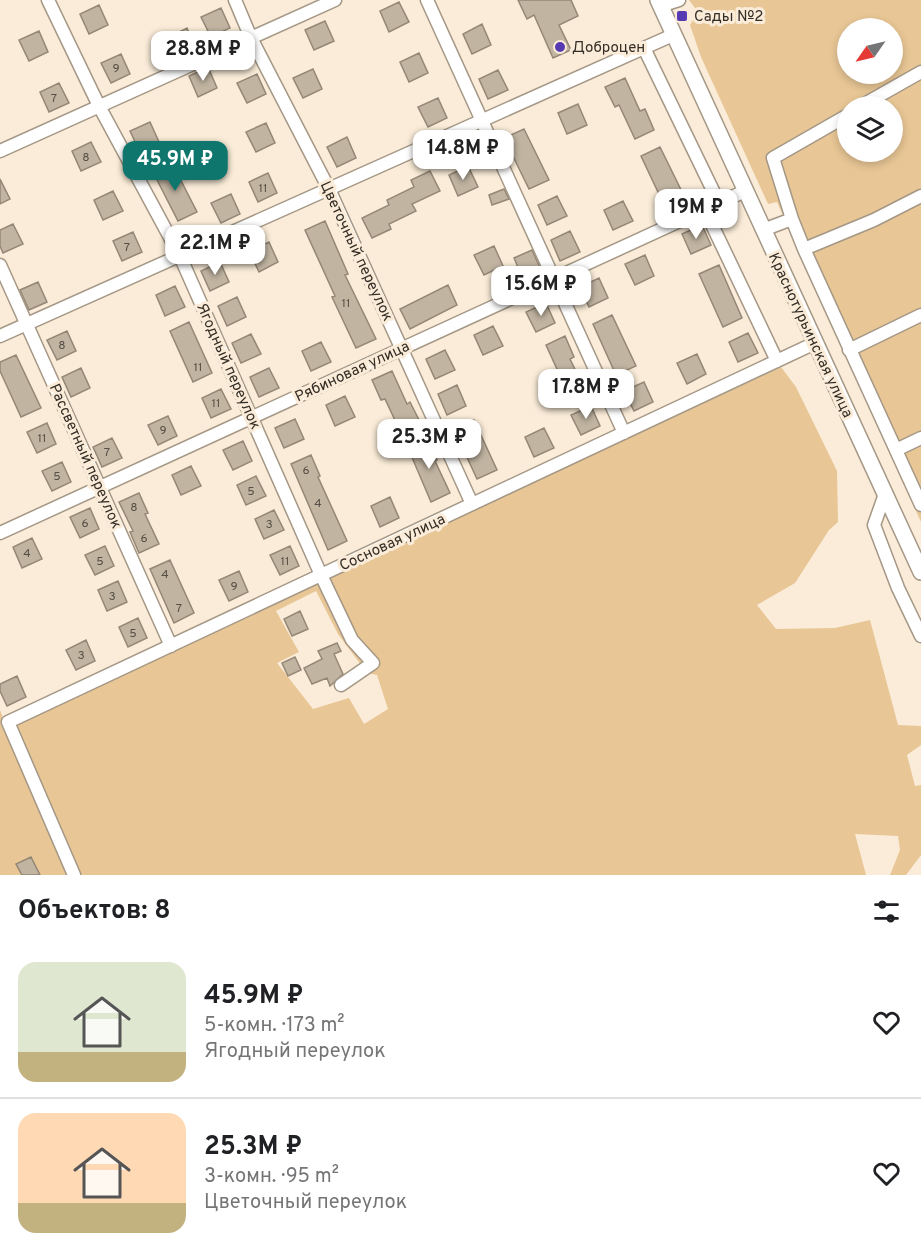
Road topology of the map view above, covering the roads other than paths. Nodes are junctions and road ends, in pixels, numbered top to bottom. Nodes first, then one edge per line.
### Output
1 (48, 0) edge
2 (235, 0) edge
3 (335, 0) edge
4 (428, 0) edge
5 (679, 0) edge
6 (659, 3) edge
7 (673, 34) junction
8 (251, 38) junction
9 (644, 48) junction
10 (921, 72) edge
11 (879, 96) edge
12 (99, 106) junction
13 (483, 120) junction
14 (837, 121) edge
15 (0, 151) edge
16 (329, 189) junction
17 (745, 191) junction
18 (921, 196) edge
19 (719, 203) junction
20 (705, 210) junction
21 (792, 219) junction
22 (763, 230) junction
23 (804, 249) junction
24 (180, 256) junction
25 (0, 266) edge
26 (554, 279) junction
27 (921, 315) edge
28 (26, 324) junction
29 (0, 336) edge
30 (815, 343) junction
31 (402, 348) junction
32 (849, 350) junction
33 (777, 361) junction
34 (252, 417) junction
35 (624, 433) junction
36 (921, 438) edge
37 (896, 450) junction
38 (100, 487) junction
39 (885, 494) junction
40 (472, 504) junction
41 (921, 505) edge
42 (0, 533) edge
43 (921, 572) edge
44 (321, 575) junction
45 (921, 636) edge
46 (171, 646) junction
47 (341, 685) dead end
48 (74, 875) edge

1 - 12 street, Ягодный переулок
2 - 8 street, Цветочный переулок
3 - 8 street
4 - 13 street
5 - 6 street
6 - 7 main road, Краснотурьинская улица
7 - 9 street
7 - 17 main road, Краснотурьинская улица
8 - 12 street
8 - 16 street, Цветочный переулок
9 - 13 street
9 - 19 street
10 - 11 street
12 - 15 street
12 - 24 street, Ягодный переулок
13 - 16 street
13 - 26 street
14 - 21 street
16 - 24 street
16 - 31 street, Цветочный переулок
17 - 19 street, Рябиновая улица
17 - 22 main road, Краснотурьинская улица
18 - 23 street
19 - 20 street, Рябиновая улица
20 - 26 street, Рябиновая улица
20 - 33 street
21 - 22 street
21 - 23 street
22 - 30 main road, Краснотурьинская улица
23 - 32 street
24 - 28 street
24 - 34 street, Ягодный переулок
25 - 28 street, Рассветный переулок
26 - 31 street, Рябиновая улица
26 - 35 street
27 - 32 street
28 - 29 street
28 - 38 street, Рассветный переулок
30 - 33 street, Сосновая улица
30 - 39 main road, Краснотурьинская улица
31 - 34 street, Рябиновая улица
31 - 40 street, Цветочный переулок
32 - 37 street
33 - 35 street, Сосновая улица
34 - 38 street, Рябиновая улица
34 - 44 street, Ягодный переулок
35 - 40 street, Сосновая улица
36 - 37 street
37 - 41 street
38 - 42 street, Рябиновая улица
38 - 46 street, Рассветный переулок
39 - 43 main road, Краснотурьинская улица
39 - 45 street
40 - 44 street, Сосновая улица
44 - 46 street, Сосновая улица
44 - 47 street, Ягодный переулок
46 - 48 street, Сосновая улица

